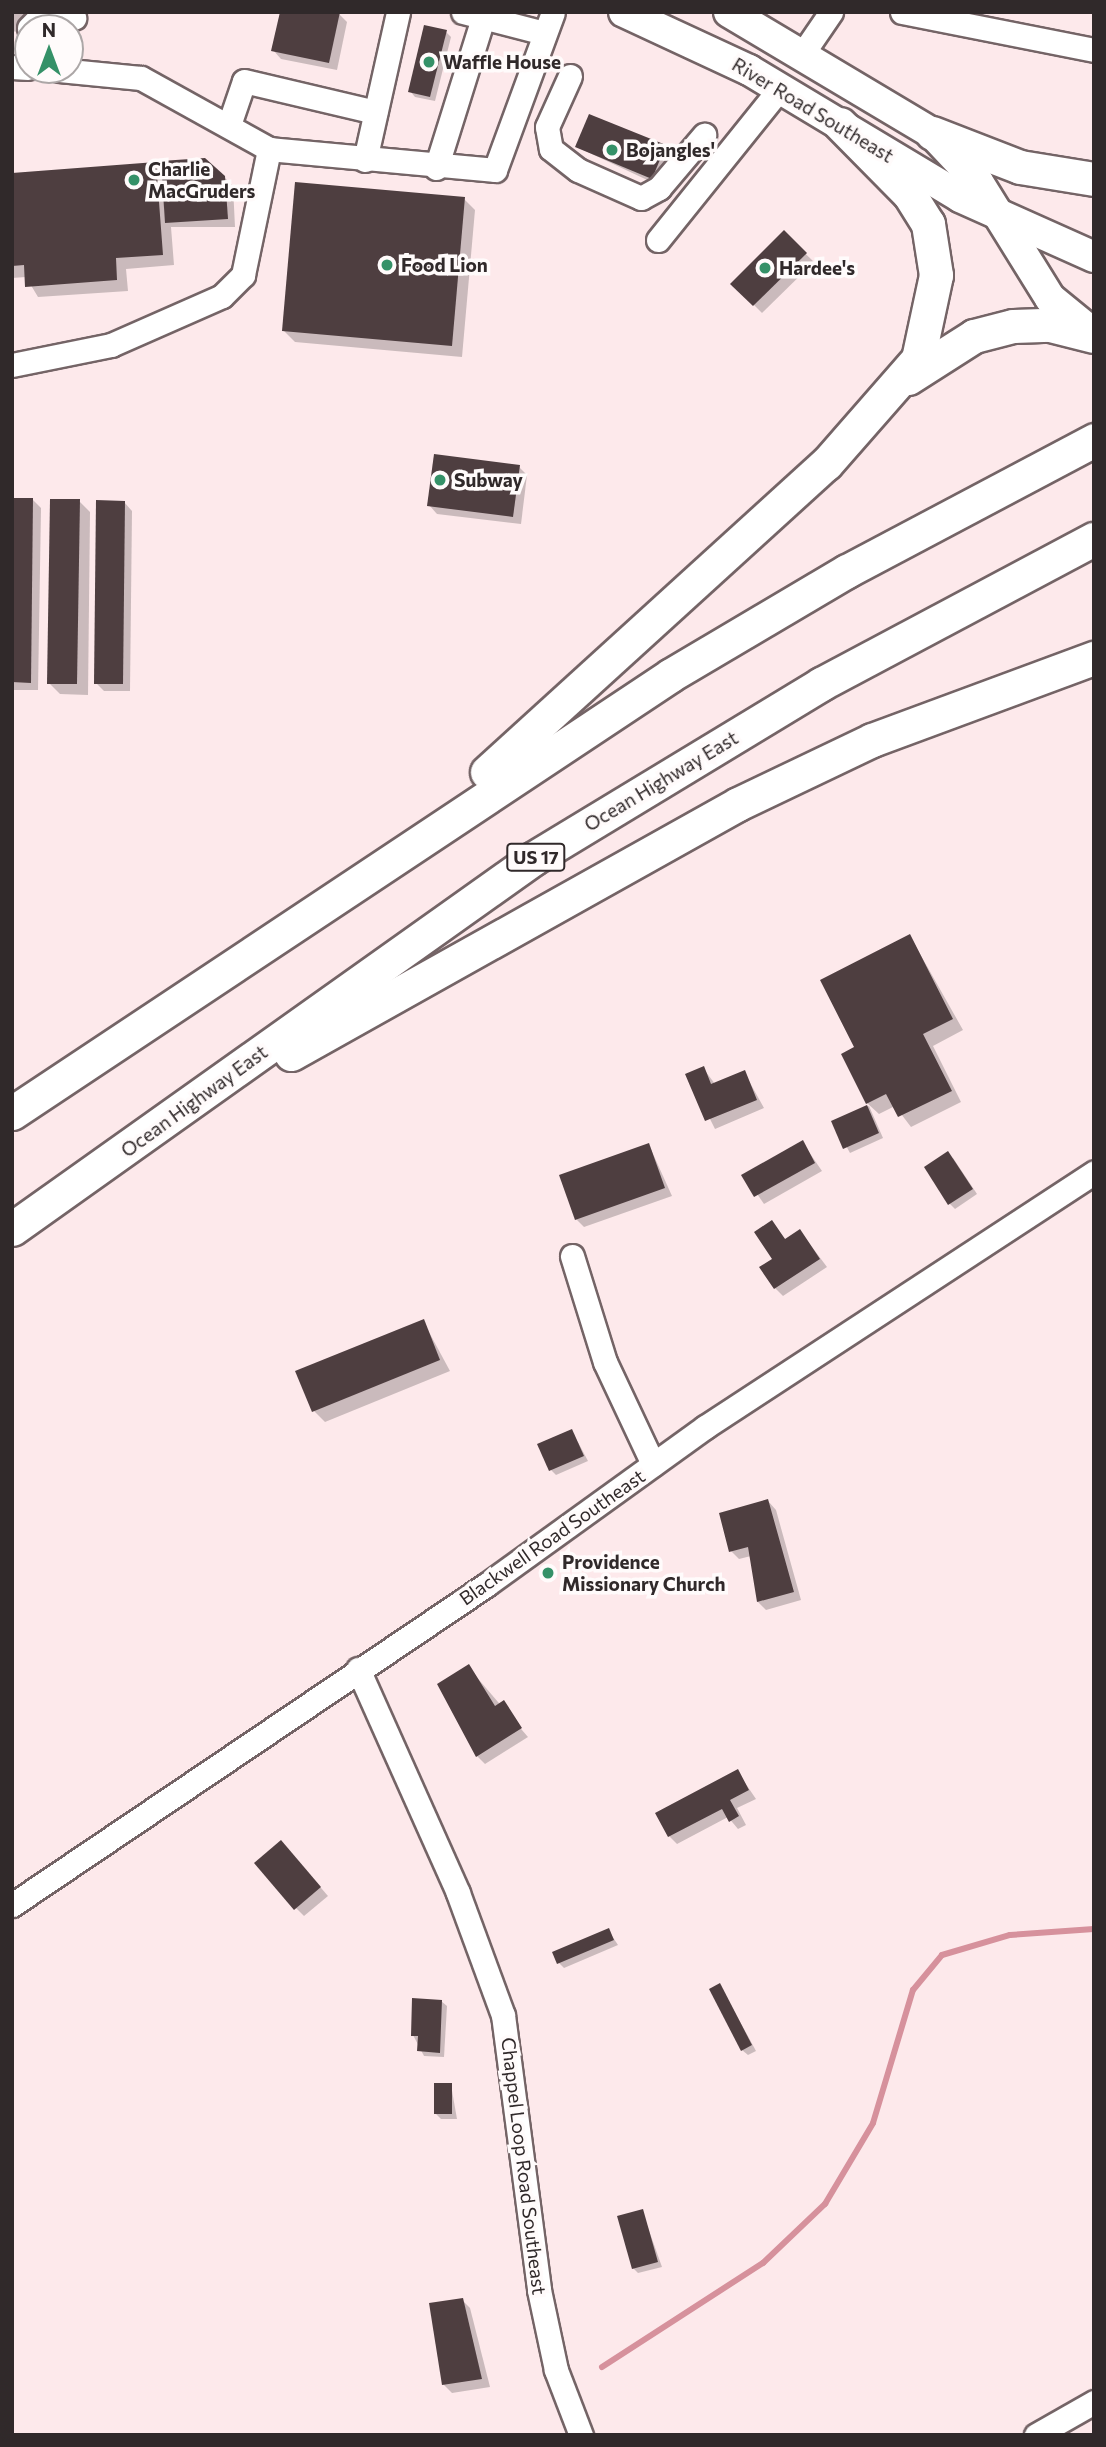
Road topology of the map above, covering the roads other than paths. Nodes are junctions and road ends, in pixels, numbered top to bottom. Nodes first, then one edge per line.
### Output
1 (398, 12) edge
2 (624, 12) edge
3 (677, 12) edge
4 (729, 12) edge
5 (831, 12) edge
6 (902, 12) edge
7 (473, 15) edge
8 (945, 16) edge
9 (548, 23) edge
10 (1094, 50) edge
11 (803, 53) junction
12 (84, 72) edge
13 (570, 76) dead end
14 (780, 88) junction
15 (375, 112) junction
16 (840, 124) junction
17 (229, 125) junction
18 (932, 133) junction
19 (704, 135) dead end
20 (269, 149) junction
21 (365, 160) junction
22 (436, 167) junction
23 (1094, 179) edge
24 (999, 214) junction
25 (659, 240) dead end
26 (1094, 257) edge
27 (1094, 335) edge
28 (12, 365) edge
29 (898, 386) junction
30 (1094, 440) edge
31 (1094, 539) edge
32 (1094, 658) edge
33 (274, 935) junction
34 (12, 1113) edge
35 (146, 1137) junction
36 (1094, 1172) edge
37 (12, 1229) edge
38 (572, 1256) dead end
39 (653, 1464) junction
40 (358, 1669) junction
41 (12, 1905) edge
42 (1094, 2402) edge
43 (581, 2435) edge
44 (1036, 2435) edge

1 - 15 street
2 - 14 main road, River Road Southeast
3 - 11 main road
4 - 11 main road, River Road Southeast
5 - 11 street
6 - 8 street
7 - 9 street
7 - 22 street
8 - 10 street
9 - 22 street
11 - 18 main road, River Road Southeast
12 - 17 street
13 - 19 street
14 - 16 main road, River Road Southeast
14 - 25 street
15 - 17 street
15 - 21 street
16 - 24 main road, River Road Southeast
16 - 29 highway
17 - 20 street
18 - 23 highway
18 - 24 main road, River Road Southeast
20 - 21 street
20 - 28 street
21 - 22 street
24 - 26 main road, River Road Southeast
24 - 27 main road, River Road Southeast
27 - 29 highway
29 - 33 highway
30 - 33 highway
31 - 35 highway, Ocean Highway East / US 17
32 - 35 highway
33 - 34 highway
35 - 37 highway, Ocean Highway East / US 17
36 - 39 street, Blackwell Road Southeast
38 - 39 street
39 - 40 street, Blackwell Road Southeast
40 - 41 street, Blackwell Road Southeast
40 - 43 street, Chappel Loop Road Southeast
42 - 44 street

